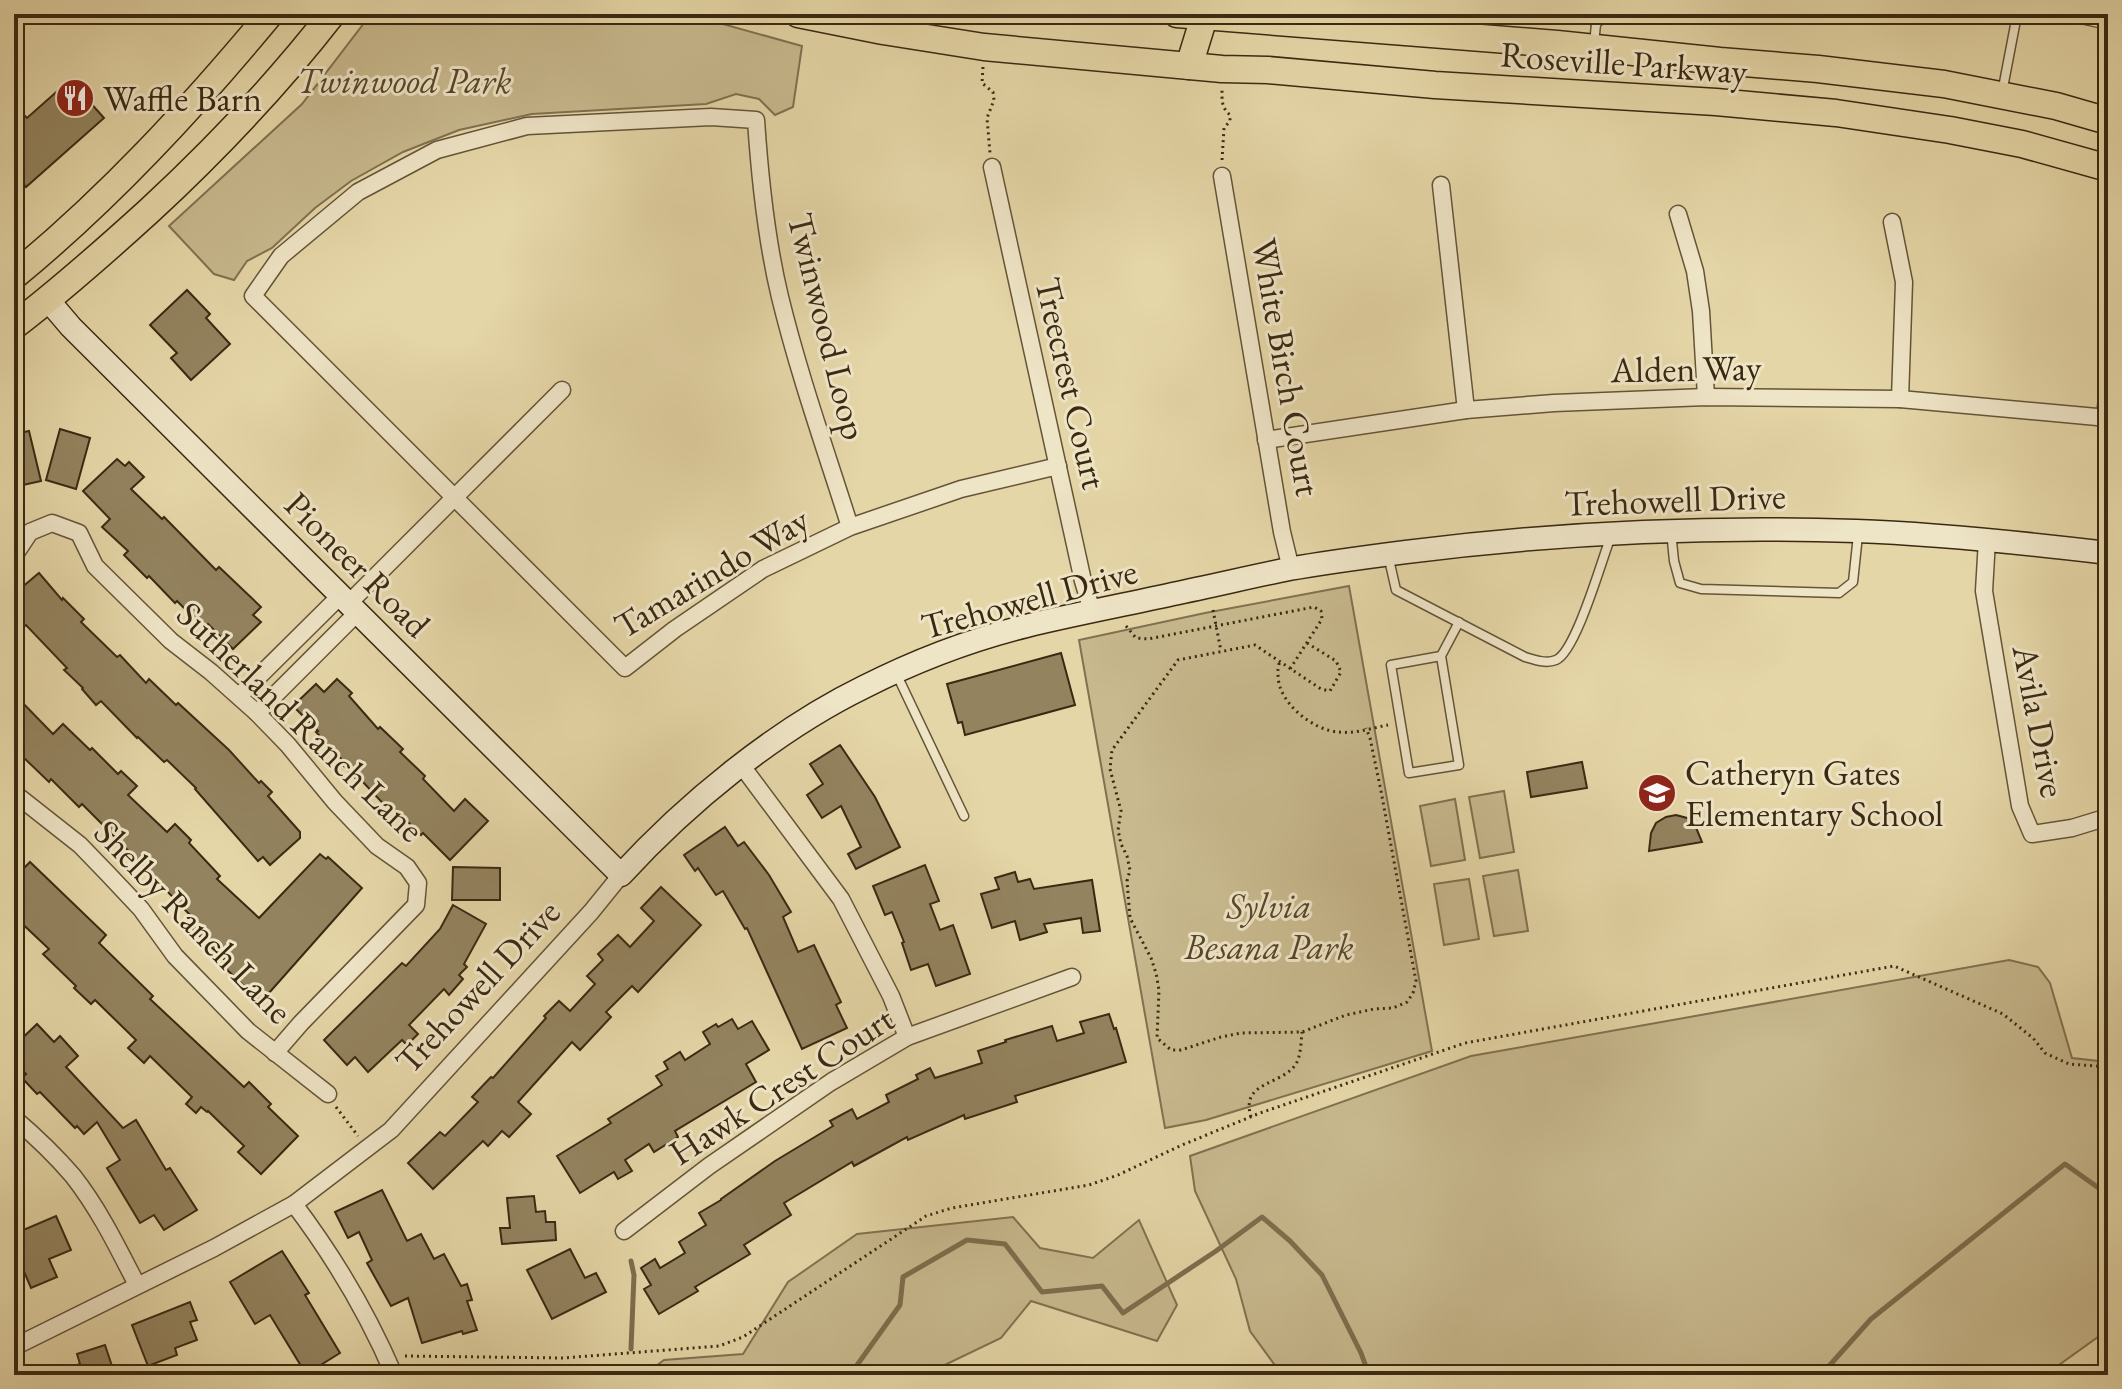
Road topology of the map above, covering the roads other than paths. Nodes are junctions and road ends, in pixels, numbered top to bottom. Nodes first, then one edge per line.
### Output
1 (270, 14) edge
2 (332, 14) edge
3 (798, 14) edge
4 (1177, 14) edge
5 (1589, 14) edge
6 (1607, 14) edge
7 (1988, 14) edge
8 (1205, 15) edge
9 (2017, 17) edge
10 (1310, 19) edge
11 (2108, 25) edge
12 (1595, 36) junction
13 (1189, 66) junction
14 (2002, 95) junction
15 (2108, 121) edge
16 (992, 167) road end
17 (2108, 168) edge
18 (1222, 176) road end
19 (1441, 185) dead end
20 (1678, 214) dead end
21 (1892, 222) dead end
22 (15, 279) edge
23 (48, 300) junction
24 (14, 326) edge
25 (2108, 387) edge
26 (562, 390) dead end
27 (1706, 397) junction
28 (1900, 399) junction
29 (1466, 410) junction
30 (2106, 418) edge
31 (1266, 440) junction
32 (1058, 466) junction
33 (455, 497) junction
34 (850, 527) junction
35 (1671, 530) junction
36 (1859, 531) junction
37 (1612, 533) junction
38 (1987, 540) junction
39 (2108, 553) edge
40 (1388, 555) junction
41 (14, 556) edge
42 (1291, 569) junction
43 (349, 603) junction
44 (1092, 611) junction
45 (1459, 622) junction
46 (1441, 656) junction
47 (896, 672) junction
48 (239, 696) junction
49 (257, 713) junction
50 (742, 766) junction
51 (14, 793) edge
52 (964, 816) dead end
53 (2108, 817) edge
54 (621, 875) junction
55 (1072, 977) dead end
56 (907, 1037) junction
57 (275, 1053) junction
58 (328, 1094) road end
59 (14, 1118) edge
60 (294, 1204) junction
61 (624, 1231) dead end
62 (137, 1285) junction
63 (14, 1347) edge
64 (390, 1367) edge

1 - 22 main road
2 - 23 main road
3 - 13 main road, Roseville Parkway
4 - 8 main road, Roseville Parkway
5 - 12 lane
6 - 12 lane
7 - 9 lane
8 - 10 main road, Roseville Parkway
8 - 13 main road
9 - 11 lane
9 - 14 lane
10 - 12 main road, Roseville Parkway
12 - 14 main road, Roseville Parkway
13 - 17 main road, Roseville Parkway
14 - 15 main road, Roseville Parkway
16 - 32 street, Treecrest Court
18 - 31 street, White Birch Court
19 - 29 street
20 - 27 street
21 - 28 street
23 - 24 main road
23 - 43 street, Pioneer Road
25 - 30 street
26 - 33 street
27 - 28 street, Alden Way
27 - 29 street, Alden Way
28 - 30 street, Alden Way
29 - 31 street, Alden Way
31 - 42 street, White Birch Court
32 - 34 street, Tamarindo Way
32 - 44 street, Treecrest Court
33 - 34 street, Tamarindo Way
33 - 34 street, Twinwood Loop
33 - 43 street
35 - 36 street, Trehowell Drive
35 - 36 lane
35 - 37 street, Trehowell Drive
36 - 38 street, Trehowell Drive
37 - 40 street, Trehowell Drive
37 - 45 lane
38 - 39 street, Trehowell Drive
38 - 53 street, Avila Drive
40 - 42 street, Trehowell Drive
40 - 45 lane
41 - 48 street, Sutherland Ranch Lane
42 - 44 street, Trehowell Drive
43 - 48 street
43 - 49 street
43 - 54 street, Pioneer Road
44 - 47 street, Trehowell Drive
45 - 46 lane
46 - 46 lane
47 - 50 street, Trehowell Drive
47 - 52 lane
48 - 49 street, Sutherland Ranch Lane
49 - 57 street, Sutherland Ranch Lane
50 - 54 street, Trehowell Drive
50 - 56 street
51 - 57 street, Shelby Ranch Lane
54 - 60 street, Trehowell Drive
55 - 56 street, Hawk Crest Court
56 - 61 street, Hawk Crest Court
57 - 58 street, Shelby Ranch Lane
59 - 62 street
60 - 62 street, Trehowell Drive
60 - 64 street
62 - 63 street, Trehowell Drive

